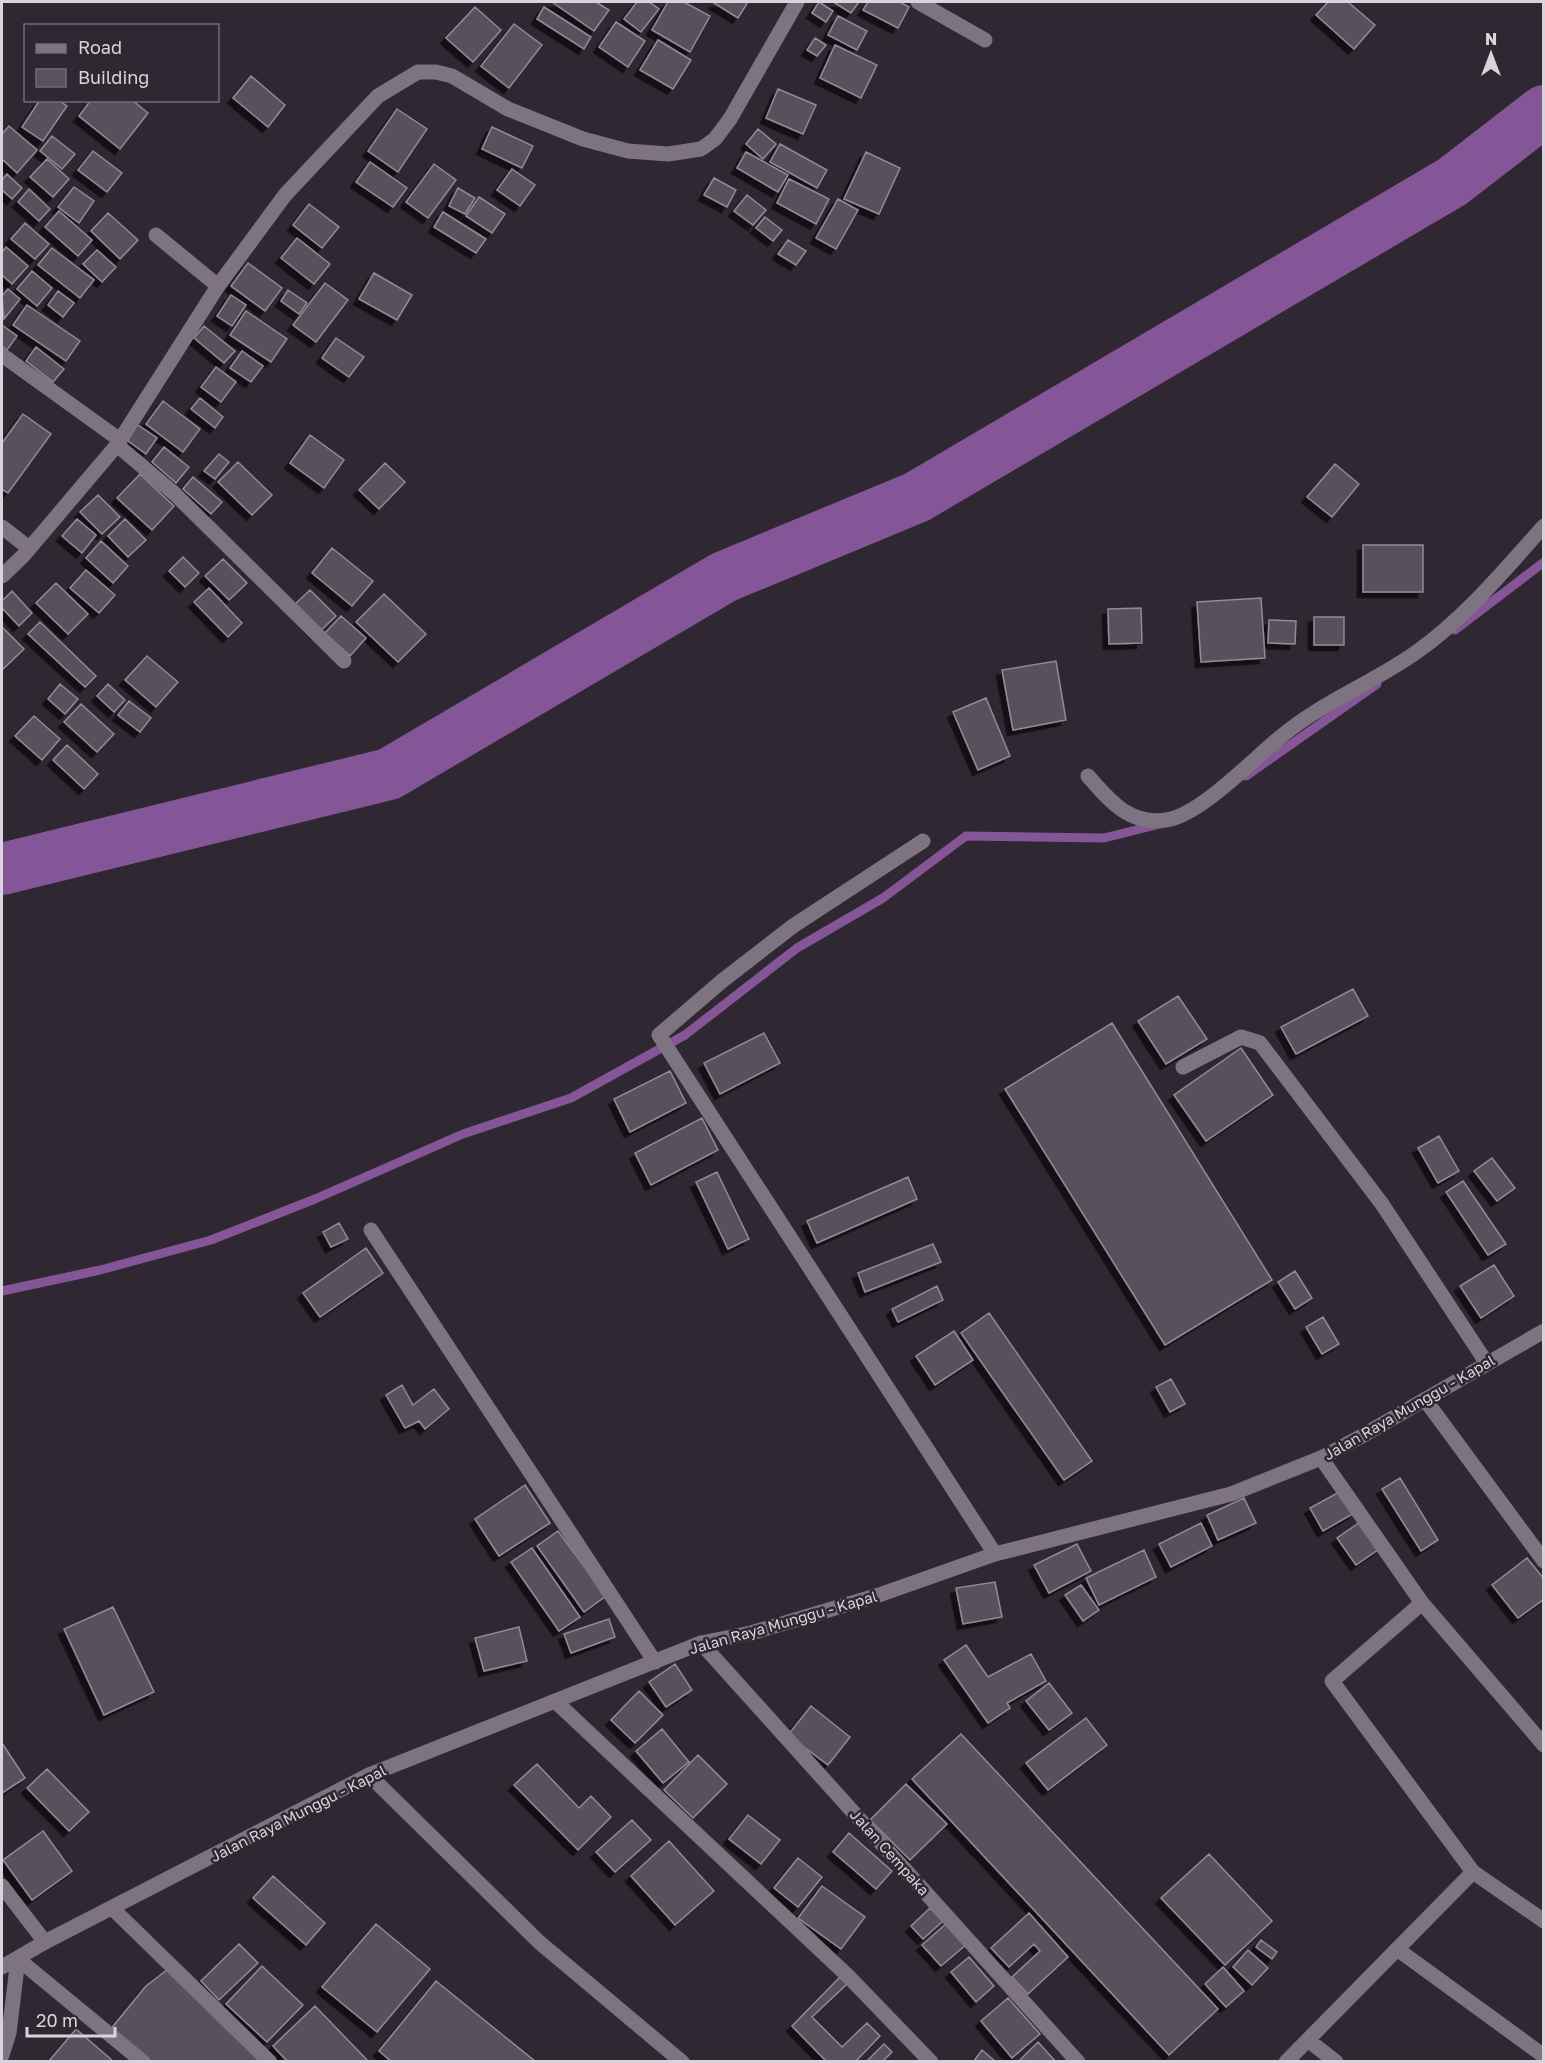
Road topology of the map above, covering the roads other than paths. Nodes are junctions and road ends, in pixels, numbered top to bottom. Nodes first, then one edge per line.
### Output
1 (797, 2) edge
2 (918, 2) edge
3 (985, 40) dead end
4 (156, 235) dead end
5 (218, 286) junction
6 (2, 355) edge
7 (119, 442) junction
8 (1544, 526) edge
9 (2, 527) edge
10 (29, 548) junction
11 (2, 576) edge
12 (344, 662) dead end
13 (1088, 776) dead end
14 (923, 841) dead end
15 (1183, 1067) dead end
16 (371, 1230) dead end
17 (1544, 1331) edge
18 (1486, 1362) junction
19 (1426, 1401) junction
20 (1320, 1458) junction
21 (995, 1554) junction
22 (1544, 1561) edge
23 (1422, 1603) junction
24 (701, 1642) junction
25 (655, 1662) junction
26 (555, 1701) junction
27 (1544, 1745) edge
28 (369, 1774) junction
29 (1473, 1872) junction
30 (2, 1886) edge
31 (113, 1908) junction
32 (1544, 1921) edge
33 (45, 1942) junction
34 (1397, 1949) junction
35 (18, 1959) junction
36 (2, 1967) edge
37 (1308, 2040) junction
38 (2, 2055) edge
39 (1544, 2056) edge
40 (143, 2061) edge
41 (270, 2061) edge
42 (682, 2061) edge
43 (930, 2061) edge
44 (1078, 2061) edge
45 (1286, 2061) edge
46 (1336, 2061) edge

1 - 5 street
2 - 3 street
4 - 5 street
5 - 7 street
6 - 7 street
7 - 10 street
7 - 12 street
8 - 13 street
9 - 10 street
10 - 11 street
14 - 21 street
15 - 18 street
16 - 25 street
17 - 18 street, Jalan Raya Munggu - Kapal
18 - 19 street, Jalan Raya Munggu - Kapal
19 - 20 street, Jalan Raya Munggu - Kapal
19 - 22 street
20 - 21 street, Jalan Raya Munggu - Kapal
20 - 23 street
21 - 24 street, Jalan Raya Munggu - Kapal
23 - 27 street
23 - 29 street
24 - 25 street, Jalan Raya Munggu - Kapal
24 - 44 street, Jalan Cempaka
25 - 26 street, Jalan Raya Munggu - Kapal
26 - 28 street, Jalan Raya Munggu - Kapal
26 - 43 street
28 - 31 street, Jalan Raya Munggu - Kapal
28 - 42 street
29 - 32 street
29 - 34 street
30 - 33 street
31 - 33 street, Jalan Raya Munggu - Kapal
31 - 41 street
33 - 35 street, Jalan Raya Munggu - Kapal
34 - 37 street
34 - 39 street
35 - 36 street, Jalan Raya Munggu - Kapal
35 - 38 street
35 - 40 street
37 - 45 street
37 - 46 street

